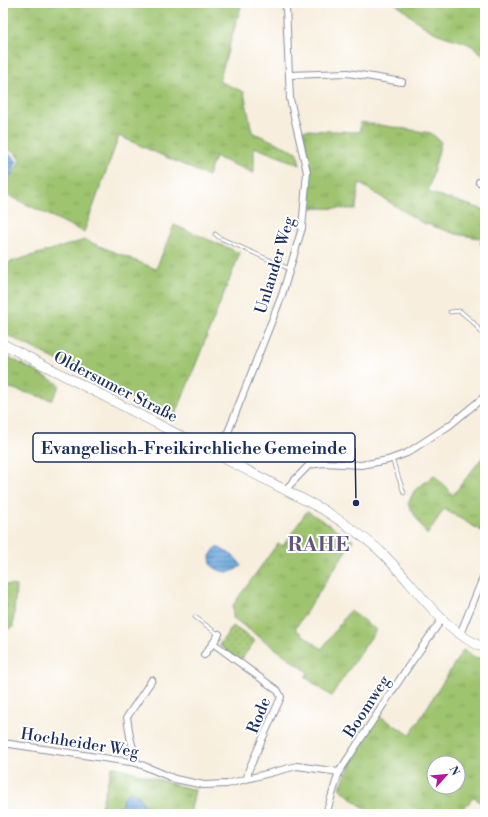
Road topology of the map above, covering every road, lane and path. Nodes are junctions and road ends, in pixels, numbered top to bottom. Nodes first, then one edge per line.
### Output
1 (283, 3) edge
2 (289, 75) junction
3 (402, 82) dead end
4 (215, 234) dead end
5 (290, 269) junction
6 (450, 312) dead end
7 (485, 337) edge
8 (3, 344) edge
9 (485, 396) edge
10 (219, 455) junction
11 (392, 459) junction
12 (285, 490) junction
13 (404, 493) dead end
14 (485, 573) edge
15 (196, 617) dead end
16 (442, 619) junction
17 (219, 634) joint
18 (460, 634) junction
19 (213, 643) junction
20 (485, 648) edge
21 (204, 655) dead end
22 (152, 680) dead end
23 (3, 742) edge
24 (137, 762) junction
25 (338, 772) junction
26 (247, 778) junction
27 (326, 814) edge

1 - 2 street, Unlander Weg
2 - 3 street
2 - 5 street, Unlander Weg
4 - 5 lane
5 - 10 street, Unlander Weg
6 - 7 lane
8 - 10 main road, Oldersumer Straße
9 - 11 street
10 - 12 main road, Oldersumer Straße
11 - 12 street
11 - 13 lane
12 - 16 main road, Oldersumer Straße
14 - 18 street
15 - 17 lane
16 - 18 main road, Oldersumer Straße
16 - 25 street, Boomweg
17 - 19 street
18 - 20 main road, Oldersumer Straße
19 - 21 street
19 - 26 street, Rode
22 - 24 street
23 - 24 street, Hochheider Weg
24 - 26 street, Hochheider Weg
25 - 26 street, Hochheider Weg
25 - 27 street, Boomweg

